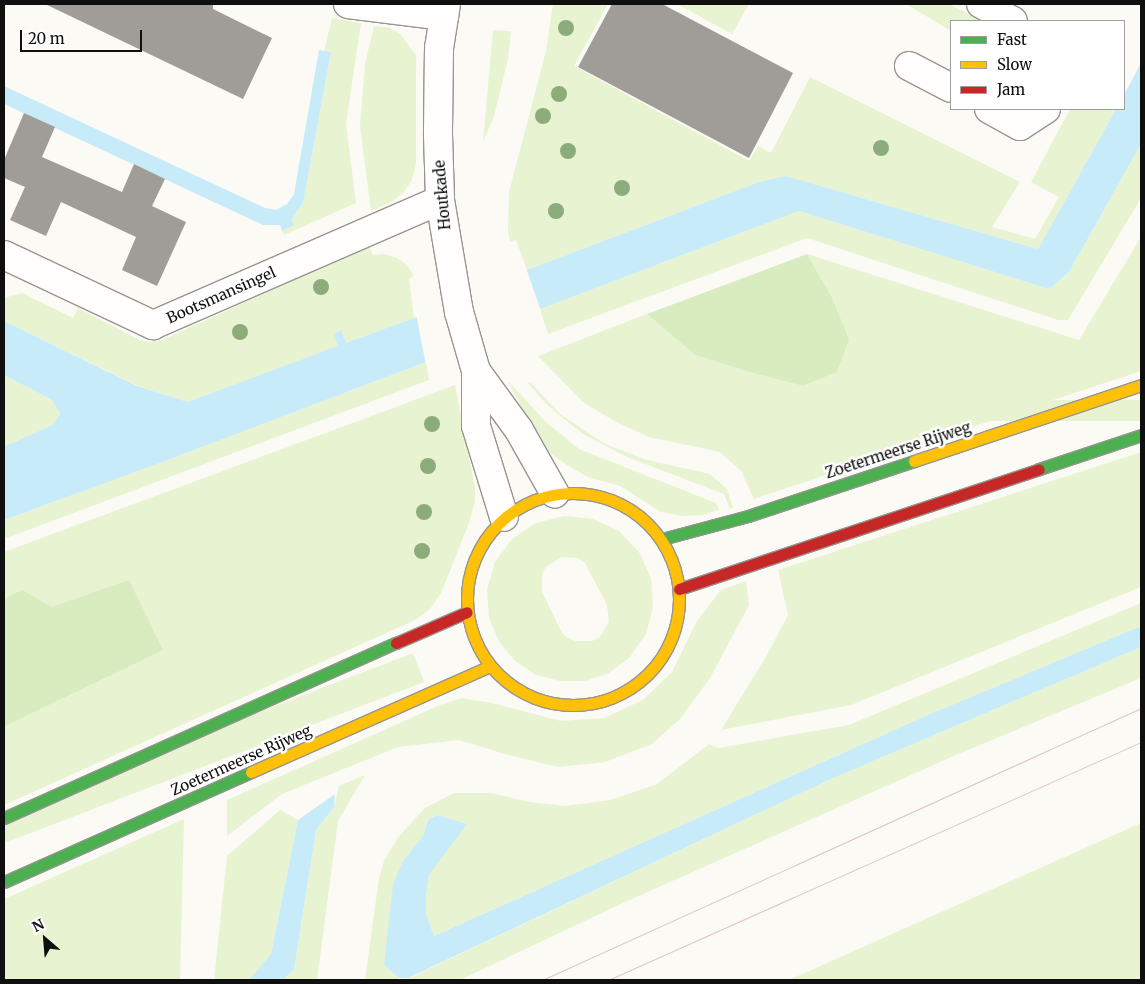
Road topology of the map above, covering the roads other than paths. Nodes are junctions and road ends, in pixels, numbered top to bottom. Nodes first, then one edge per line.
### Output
1 (348, 4) edge
2 (981, 4) edge
3 (445, 10) edge
4 (1011, 20) edge
5 (909, 66) dead end
6 (950, 87) edge
7 (991, 110) edge
8 (1044, 110) edge
9 (440, 200) junction
10 (4, 255) edge
11 (474, 367) junction
12 (1141, 385) edge
13 (1141, 435) edge
14 (555, 494) junction
15 (504, 517) junction
16 (662, 539) junction
17 (679, 589) junction
18 (467, 612) junction
19 (490, 666) junction
20 (4, 818) edge
21 (4, 882) edge

1 - 3 street, Houtkade
2 - 4 street
3 - 9 street, Houtkade
5 - 6 street
7 - 8 street
9 - 10 street, Bootsmansingel
9 - 11 street, Houtkade
11 - 14 street, Houtkade
11 - 15 street, Houtkade
12 - 16 main road, Zoetermeerse Rijweg
13 - 17 main road
14 - 15 main road
14 - 16 main road
15 - 18 main road
16 - 17 main road
17 - 19 main road
18 - 19 main road
18 - 20 main road
19 - 21 main road, Zoetermeerse Rijweg

